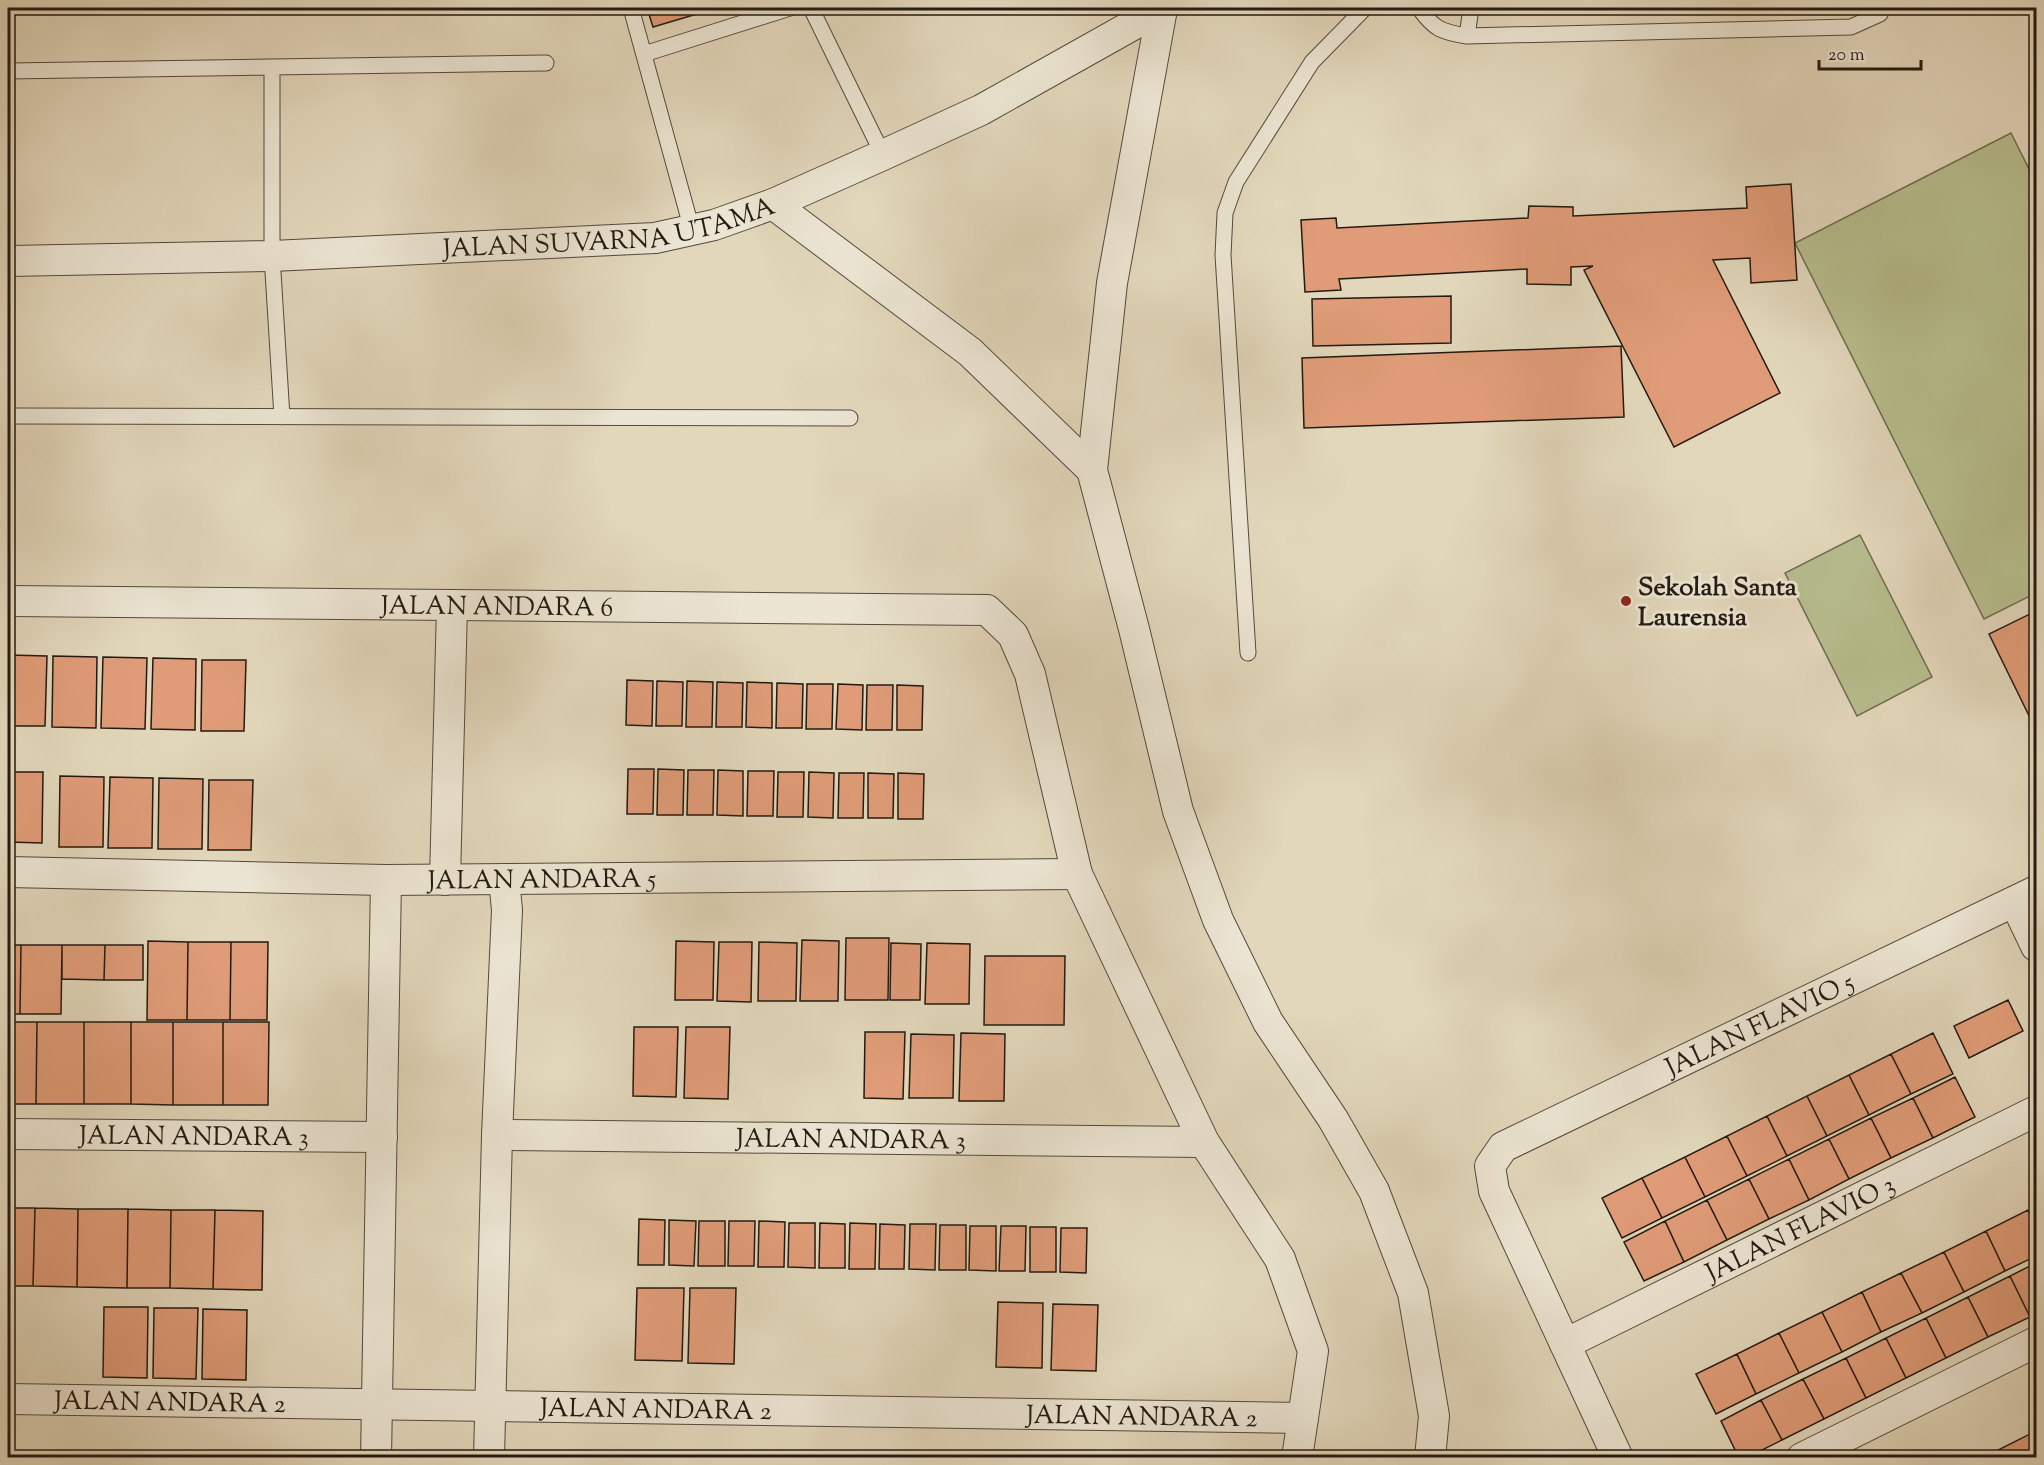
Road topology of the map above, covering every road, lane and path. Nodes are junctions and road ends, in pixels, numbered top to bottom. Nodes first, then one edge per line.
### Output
1 (631, 8) edge
2 (790, 8) edge
3 (811, 8) edge
4 (1162, 8) edge
5 (1365, 8) edge
6 (1419, 8) edge
7 (1471, 8) edge
8 (1883, 8) edge
9 (1467, 36) junction
10 (644, 54) junction
11 (546, 63) dead end
12 (272, 69) junction
13 (8, 72) edge
14 (883, 155) junction
15 (773, 204) junction
16 (692, 230) junction
17 (272, 256) junction
18 (8, 261) edge
19 (8, 416) edge
20 (282, 417) junction
21 (850, 418) dead end
22 (1092, 470) junction
23 (8, 601) edge
24 (452, 606) junction
25 (1248, 653) dead end
26 (8, 872) edge
27 (1077, 874) junction
28 (504, 879) junction
29 (386, 880) junction
30 (445, 880) junction
31 (2026, 897) edge
32 (2037, 946) edge
33 (2037, 1111) edge
34 (8, 1134) edge
35 (497, 1136) junction
36 (382, 1137) junction
37 (1204, 1142) junction
38 (2037, 1342) edge
39 (1565, 1344) junction
40 (8, 1399) edge
41 (378, 1405) junction
42 (490, 1407) junction
43 (1303, 1418) junction
44 (376, 1458) edge
45 (489, 1458) edge
46 (1297, 1458) edge
47 (1430, 1458) edge
48 (1618, 1458) edge
49 (1802, 1458) edge

1 - 10 lane
2 - 10 lane
3 - 14 lane
4 - 14 street, JALAN SUVARNA UTAMA
4 - 22 street
5 - 25 lane
6 - 9 lane
7 - 9 lane
8 - 9 lane
10 - 16 lane
11 - 12 lane
12 - 13 lane
12 - 17 lane
14 - 15 street, JALAN SUVARNA UTAMA
15 - 16 street, JALAN SUVARNA UTAMA
15 - 22 street
16 - 17 street, JALAN SUVARNA UTAMA
17 - 18 street, JALAN SUVARNA UTAMA
17 - 20 lane
19 - 20 lane
20 - 21 lane
22 - 47 street
23 - 24 street, JALAN ANDARA 6
24 - 27 street, JALAN ANDARA 6
24 - 30 street
26 - 29 street, JALAN ANDARA 5
27 - 28 street, JALAN ANDARA 5
27 - 37 street
28 - 30 street, JALAN ANDARA 5
28 - 35 street
29 - 30 street, JALAN ANDARA 5
29 - 36 street
31 - 32 street
31 - 39 street, JALAN FLAVIO 5
33 - 39 street, JALAN FLAVIO 3
34 - 36 street, JALAN ANDARA 3
35 - 37 street, JALAN ANDARA 3
35 - 42 street
36 - 41 street
37 - 43 street
38 - 49 street
39 - 48 street
40 - 41 street, JALAN ANDARA 2
41 - 42 street, JALAN ANDARA 2
41 - 44 street
42 - 43 street, JALAN ANDARA 2
42 - 45 street
43 - 46 street

